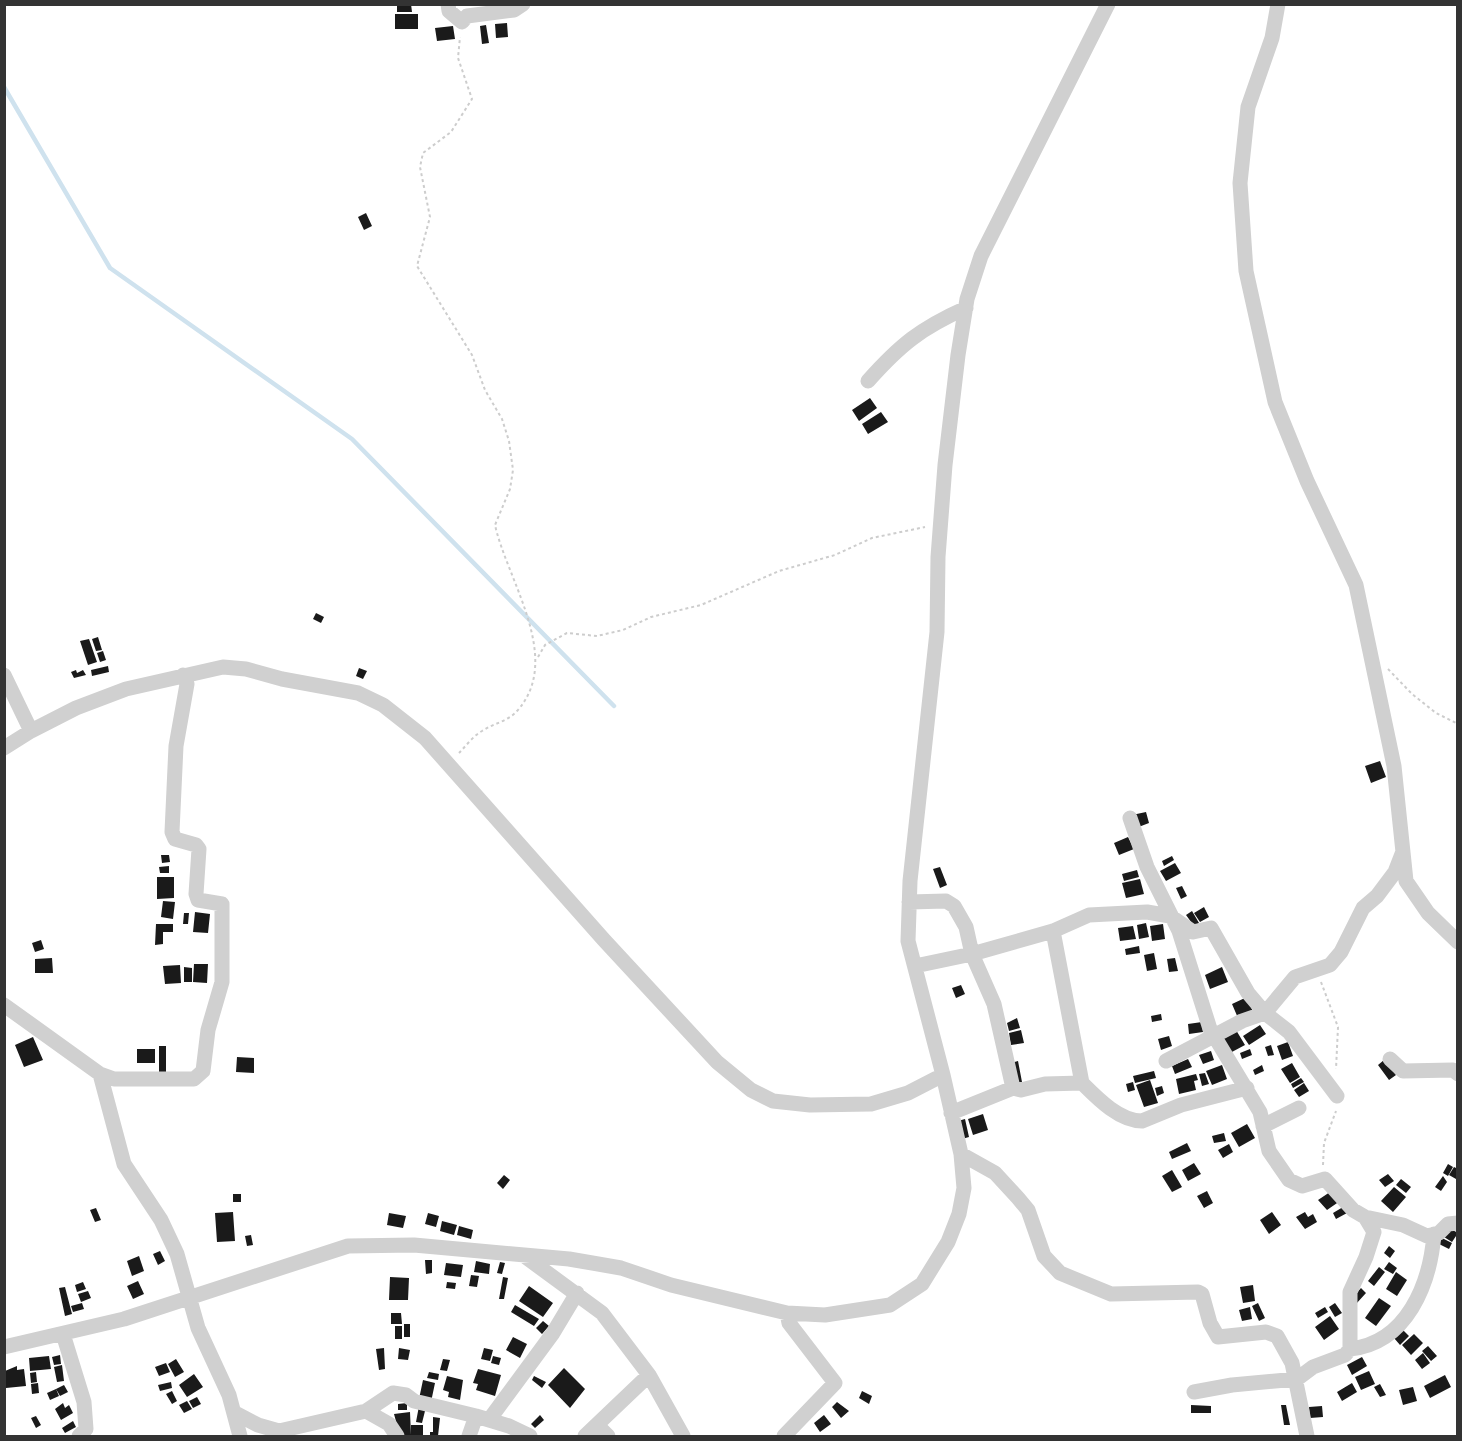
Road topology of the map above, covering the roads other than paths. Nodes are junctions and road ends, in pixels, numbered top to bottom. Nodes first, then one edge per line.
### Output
1 (448, 4) edge
2 (523, 4) edge
3 (1108, 4) edge
4 (1278, 4) edge
5 (966, 308) junction
6 (868, 381) dead end
7 (4, 675) edge
8 (183, 675) junction
9 (31, 730) junction
10 (4, 748) edge
11 (1130, 818) dead end
12 (1402, 855) junction
13 (909, 902) junction
14 (1170, 916) junction
15 (1053, 931) junction
16 (1458, 942) edge
17 (972, 954) junction
18 (915, 966) junction
19 (4, 1005) edge
20 (1265, 1013) junction
21 (1214, 1035) junction
22 (1390, 1059) dead end
23 (1166, 1061) dead end
24 (100, 1074) junction
25 (1458, 1074) edge
26 (943, 1075) junction
27 (1082, 1083) junction
28 (1247, 1088) junction
29 (1013, 1089) junction
30 (1337, 1096) dead end
31 (1299, 1108) dead end
32 (951, 1113) junction
33 (1263, 1126) junction
34 (961, 1154) junction
35 (1365, 1217) junction
36 (1458, 1223) edge
37 (1434, 1234) junction
38 (520, 1253) junction
39 (577, 1293) junction
40 (189, 1299) junction
41 (787, 1313) junction
42 (63, 1334) junction
43 (4, 1347) edge
44 (1350, 1348) junction
45 (649, 1375) junction
46 (1297, 1379) junction
47 (1194, 1392) dead end
48 (366, 1411) junction
49 (234, 1413) junction
50 (482, 1418) junction
51 (597, 1425) junction
52 (79, 1437) edge
53 (240, 1437) edge
54 (397, 1437) edge
55 (469, 1437) edge
56 (530, 1437) edge
57 (585, 1437) edge
58 (608, 1437) edge
59 (683, 1437) edge
60 (784, 1437) edge
61 (1307, 1437) edge

1 - 2 street
3 - 5 street
4 - 12 street
5 - 6 street
5 - 13 street
7 - 9 street
8 - 9 street
8 - 24 street
8 - 26 street
9 - 10 street
11 - 14 street
12 - 16 street
12 - 20 street
13 - 17 street
13 - 18 street
14 - 15 street
14 - 20 street
14 - 21 street
15 - 17 street
15 - 27 street
17 - 18 street
17 - 29 street
18 - 26 street
19 - 24 street
20 - 21 street
20 - 30 street
21 - 23 street
21 - 28 street
22 - 25 street
24 - 40 street
26 - 32 street
27 - 28 street
27 - 29 street
28 - 33 street
29 - 32 street
31 - 33 street
32 - 34 street
33 - 35 street
34 - 41 street
34 - 46 street
35 - 37 street
35 - 44 street
36 - 37 street
37 - 44 street
38 - 39 street
38 - 40 street
38 - 41 street
39 - 45 street
39 - 50 street
40 - 42 street
40 - 49 street
41 - 60 street
42 - 43 street
42 - 52 street
44 - 46 street
45 - 51 street
45 - 59 street
46 - 47 street
46 - 61 street
48 - 49 street
48 - 50 street
48 - 54 street
49 - 53 street
50 - 55 street
50 - 56 street
51 - 57 street
51 - 58 street

